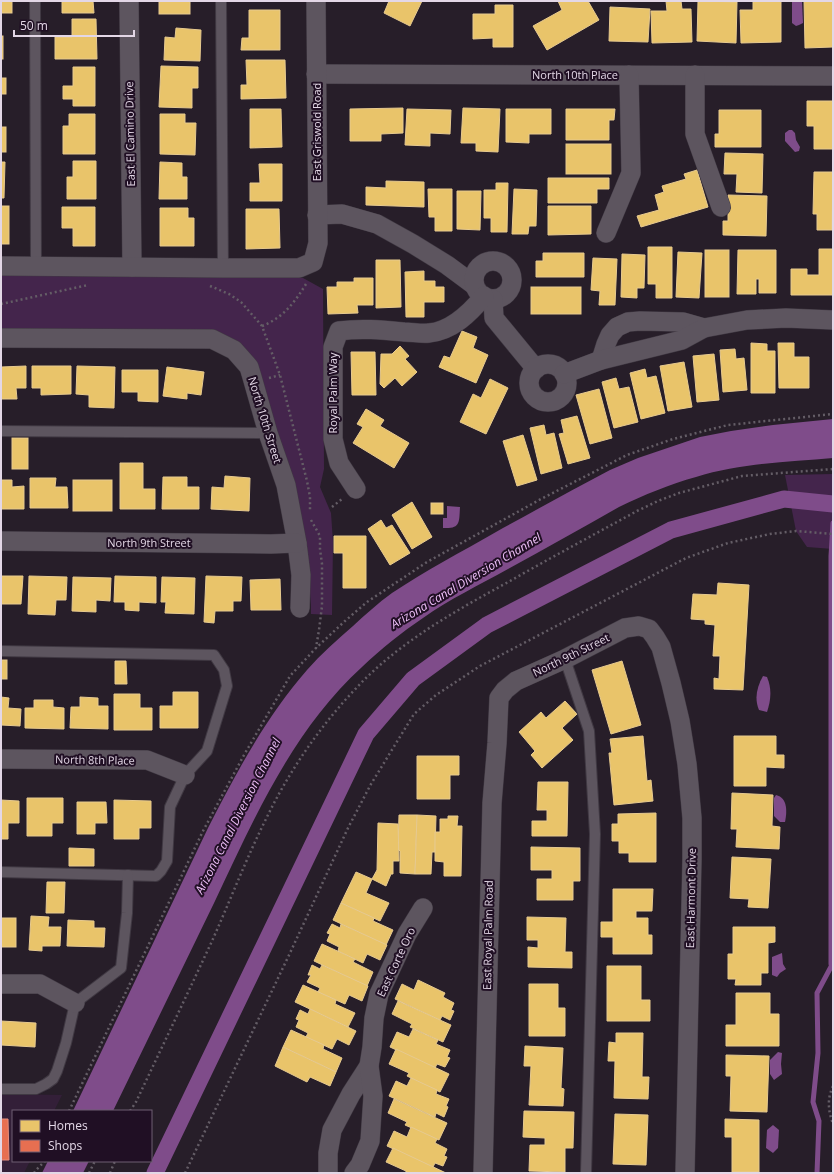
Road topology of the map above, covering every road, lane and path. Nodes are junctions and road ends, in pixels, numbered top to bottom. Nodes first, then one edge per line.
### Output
1 (34, 1) edge
2 (129, 1) edge
3 (221, 1) edge
4 (316, 1) edge
5 (316, 74) junction
6 (629, 75) junction
7 (695, 75) junction
8 (833, 76) edge
9 (721, 207) dead end
10 (317, 215) junction
11 (606, 233) dead end
12 (1, 266) edge
13 (36, 266) junction
14 (132, 267) junction
15 (223, 268) junction
16 (92, 284) dead end
17 (204, 284) dead end
18 (484, 293) junction
19 (1, 304) edge
20 (833, 320) edge
21 (704, 328) junction
22 (1, 338) edge
23 (601, 360) junction
24 (536, 369) junction
25 (564, 374) junction
26 (833, 414) edge
27 (1, 431) edge
28 (268, 433) junction
29 (833, 469) edge
30 (356, 489) dead end
31 (833, 534) edge
32 (1, 541) edge
33 (297, 543) junction
34 (300, 608) dead end
35 (649, 629) joint
36 (316, 648) junction
37 (1, 651) edge
38 (565, 659) junction
39 (499, 698) joint
40 (1, 759) edge
41 (185, 775) junction
42 (1, 872) edge
43 (128, 875) junction
44 (423, 908) dead end
45 (1, 984) edge
46 (75, 1003) junction
47 (369, 1066) junction
48 (833, 1086) edge
49 (1, 1089) edge
50 (69, 1110) edge
51 (131, 1110) edge
52 (833, 1124) edge
53 (44, 1162) edge
54 (94, 1162) edge
55 (115, 1162) edge
56 (34, 1173) edge
57 (89, 1173) edge
58 (110, 1173) edge
59 (185, 1173) edge
60 (328, 1173) edge
61 (354, 1173) edge
62 (483, 1173) edge
63 (586, 1173) edge
64 (685, 1173) edge

1 - 13 lane
2 - 14 street, East El Camino Drive
3 - 15 lane
4 - 5 street, East Griswold Road
5 - 6 street, North 10th Place
5 - 10 street, East Griswold Road
6 - 7 street, North 10th Place
6 - 11 street
7 - 8 street, North 10th Place
7 - 9 street
10 - 15 street, East Griswold Road
10 - 18 street
12 - 13 street
13 - 14 street
14 - 15 street
16 - 19 path
17 - 36 path
18 - 24 street
18 - 30 street, Royal Palm Way
20 - 21 street
21 - 23 street
21 - 23 street
22 - 28 street, North 10th Street
23 - 25 street
24 - 25 street
24 - 25 street
26 - 36 path
27 - 28 lane
28 - 33 street, North 10th Street
29 - 51 path
31 - 59 path
32 - 33 street, North 9th Street
33 - 34 street, North 10th Street
35 - 38 street, North 9th Street
35 - 64 street, East Harmont Drive
36 - 50 path
37 - 41 lane
38 - 39 street, North 9th Street
38 - 63 lane
39 - 62 street, East Royal Palm Road
40 - 41 street, North 8th Place
41 - 43 lane
42 - 43 lane
43 - 46 lane
44 - 47 street, East Corte Oro
45 - 46 street
46 - 49 lane
47 - 60 street, East Corte Oro
47 - 61 street, East Corte Oro
48 - 52 path
53 - 56 path
54 - 57 path
55 - 58 path

